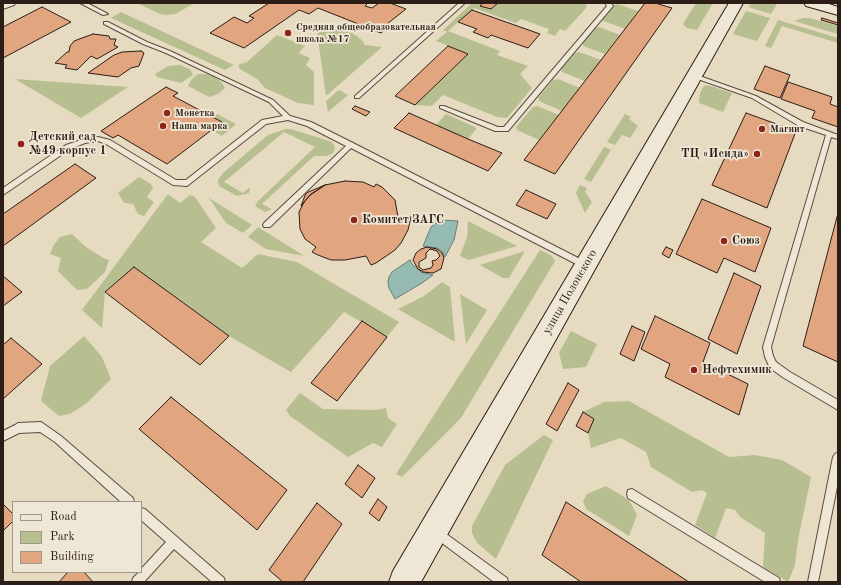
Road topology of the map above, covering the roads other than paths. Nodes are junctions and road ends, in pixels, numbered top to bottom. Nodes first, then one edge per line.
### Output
1 (10, 3) edge
2 (83, 3) edge
3 (462, 3) edge
4 (608, 3) edge
5 (736, 3) edge
6 (811, 3) edge
7 (3, 6) edge
8 (838, 11) edge
9 (105, 14) dead end
10 (106, 23) dead end
11 (694, 76) junction
12 (357, 97) dead end
13 (442, 106) dead end
14 (288, 118) junction
15 (829, 134) junction
16 (838, 137) edge
17 (351, 145) junction
18 (3, 192) edge
19 (266, 225) dead end
20 (585, 265) junction
21 (838, 405) edge
22 (3, 436) edge
23 (838, 457) edge
24 (632, 494) dead end
25 (128, 501) edge
26 (142, 514) edge
27 (434, 530) junction
28 (173, 542) junction
29 (137, 582) edge
30 (220, 582) edge
31 (404, 582) edge
32 (503, 582) edge
33 (775, 582) edge
34 (813, 582) edge

1 - 7 street
2 - 9 lane
3 - 12 lane
4 - 13 lane
5 - 11 main road, улица Полонского
6 - 8 main road
10 - 14 lane
11 - 15 lane
11 - 20 main road, улица Полонского
14 - 17 lane
14 - 18 lane
15 - 16 lane
15 - 21 lane
17 - 19 lane
17 - 20 lane
20 - 27 main road, улица Полонского
22 - 25 lane
23 - 34 lane
24 - 33 lane
26 - 28 lane
27 - 31 main road, улица Полонского
27 - 32 lane
28 - 29 lane
28 - 30 lane

